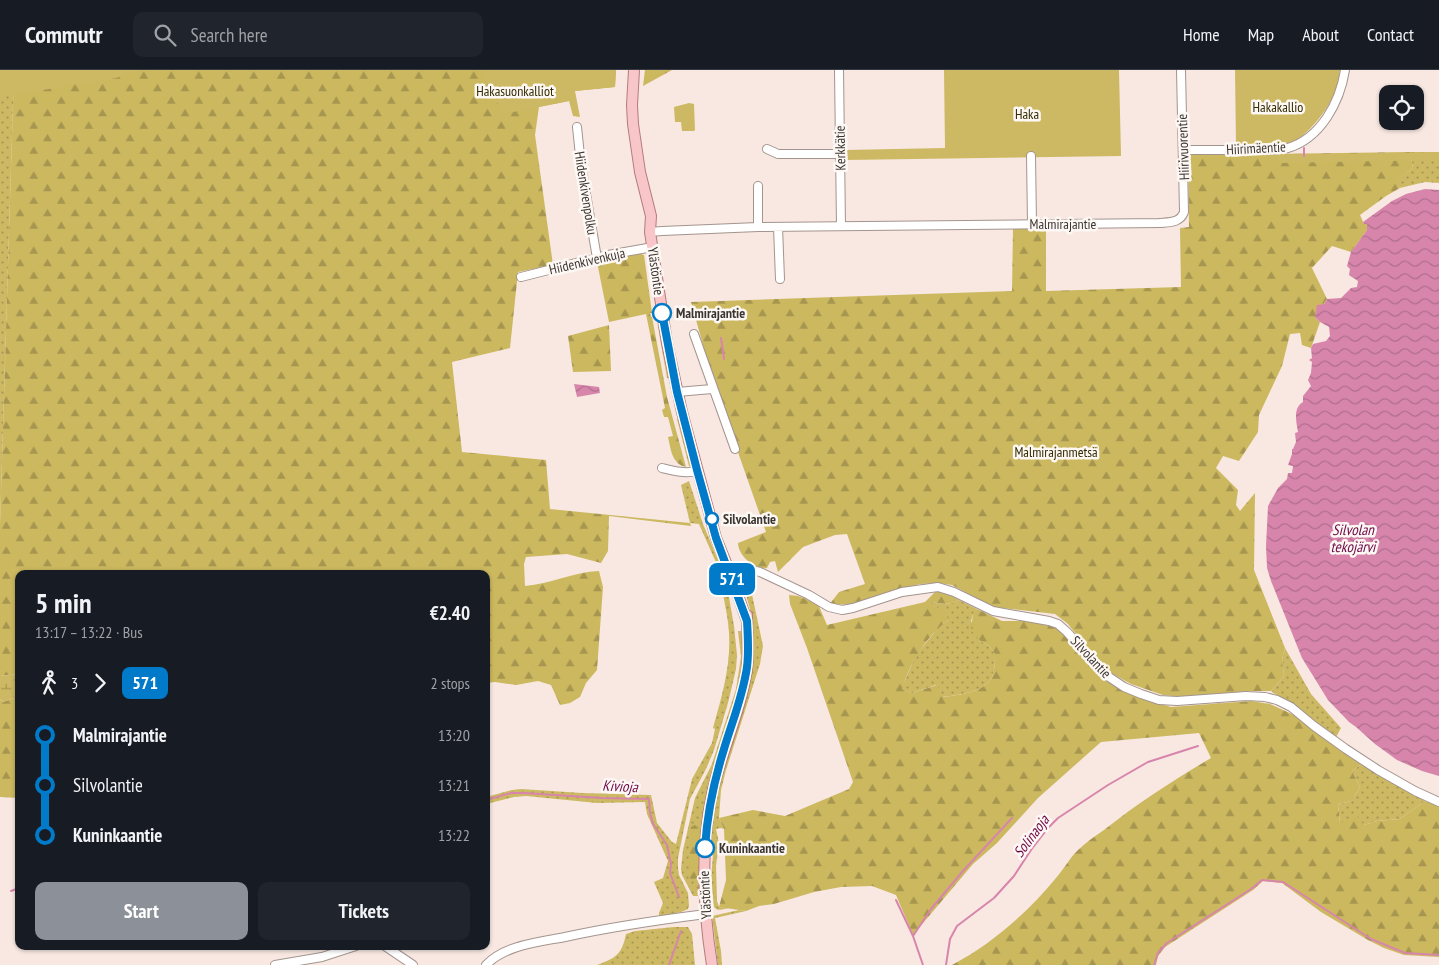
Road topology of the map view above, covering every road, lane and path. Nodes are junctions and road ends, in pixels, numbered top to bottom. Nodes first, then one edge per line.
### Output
1 (634, 70) edge
2 (839, 70) edge
3 (1181, 70) edge
4 (1344, 70) edge
5 (577, 127) dead end
6 (767, 149) dead end
7 (1184, 150) junction
8 (840, 154) junction
9 (1032, 156) dead end
10 (758, 186) dead end
11 (1176, 221) joint
12 (1032, 224) junction
13 (841, 226) junction
14 (758, 227) junction
15 (778, 227) junction
16 (650, 232) junction
17 (653, 247) junction
18 (597, 258) junction
19 (521, 277) dead end
20 (780, 279) dead end
21 (694, 334) dead end
22 (712, 389) junction
23 (677, 392) junction
24 (735, 449) dead end
25 (662, 468) dead end
26 (697, 470) junction
27 (734, 574) junction
28 (1439, 802) edge
29 (706, 914) junction
30 (344, 950) edge
31 (391, 950) edge
32 (275, 965) edge
33 (413, 965) edge
34 (486, 965) edge
35 (712, 965) edge

1 - 16 main road, Ylästöntie
2 - 8 street, Kerkkätie
3 - 7 street, Hiirivuorentie
4 - 7 street, Hiirimäentie
5 - 18 street, Hiidenkivenpolku
6 - 8 street
7 - 11 street, Hiirivuorentie
8 - 13 street, Kerkkätie
9 - 12 street
10 - 14 street
11 - 12 street, Malmirajantie
12 - 13 street, Malmirajantie
13 - 15 street, Malmirajantie
14 - 15 street, Malmirajantie
14 - 16 street, Malmirajantie
15 - 20 street
16 - 17 main road, Ylästöntie
17 - 18 street, Hiidenkivenkuja
17 - 23 main road, Ylästöntie
18 - 19 street, Hiidenkivenkuja
21 - 22 street
22 - 23 street
22 - 24 street
23 - 26 main road, Ylästöntie
25 - 26 street
26 - 27 main road, Ylästöntie
27 - 28 street, Silvolantie
27 - 29 main road, Ylästöntie
29 - 34 street
29 - 35 main road, Ylästöntie
30 - 32 street
31 - 33 street

